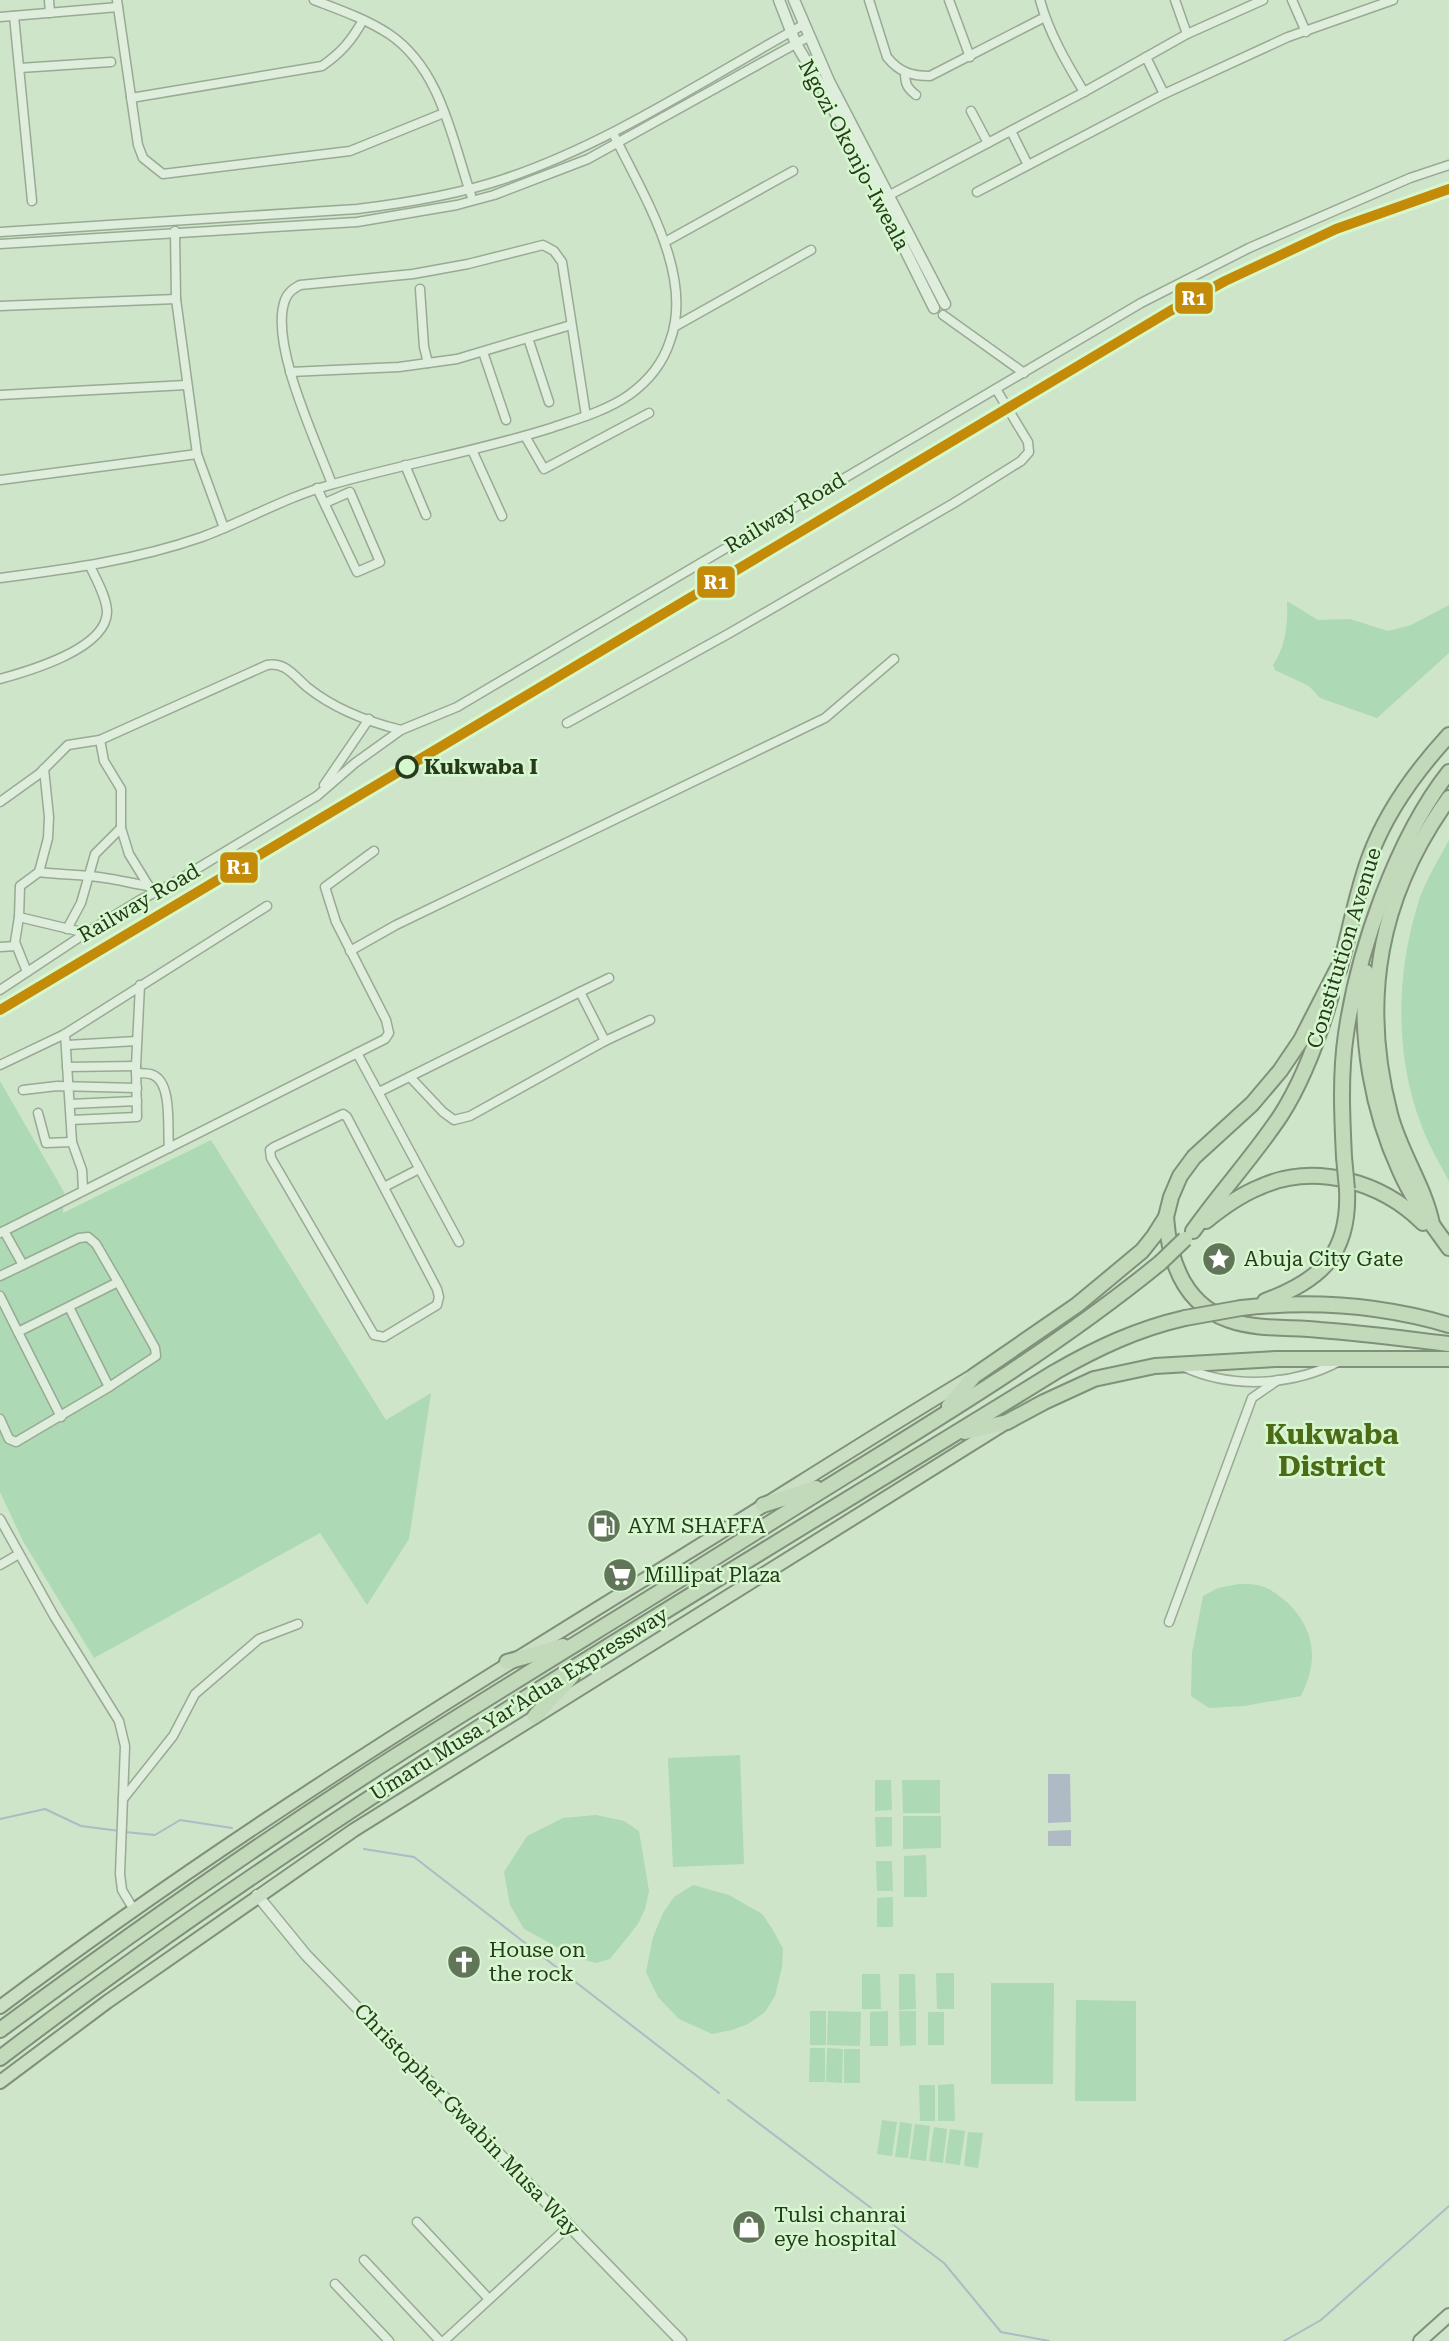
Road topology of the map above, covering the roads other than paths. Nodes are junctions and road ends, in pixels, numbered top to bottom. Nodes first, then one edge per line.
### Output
1 (49, 0) edge
2 (314, 0) edge
3 (779, 0) edge
4 (794, 0) edge
5 (869, 0) edge
6 (949, 0) edge
7 (1040, 0) edge
8 (1175, 0) edge
9 (1264, 0) edge
10 (1292, 0) edge
11 (1393, 0) edge
12 (118, 3) edge
13 (50, 13) junction
14 (14, 16) junction
15 (0, 17) edge
16 (1045, 17) junction
17 (363, 20) junction
18 (803, 25) junction
19 (791, 32) junction
20 (1306, 32) junction
21 (1187, 34) junction
22 (808, 37) junction
23 (796, 44) junction
24 (970, 57) junction
25 (1146, 57) junction
26 (111, 62) dead end
27 (20, 68) junction
28 (905, 72) junction
29 (1084, 92) junction
30 (1164, 94) junction
31 (916, 95) dead end
32 (131, 98) junction
33 (971, 111) dead end
34 (444, 113) junction
35 (1011, 131) junction
36 (612, 133) junction
37 (988, 143) junction
38 (618, 144) junction
39 (1028, 165) junction
40 (1449, 165) edge
41 (793, 171) dead end
42 (470, 190) junction
43 (977, 192) dead end
44 (885, 197) junction
45 (32, 201) dead end
46 (473, 201) junction
47 (174, 221) junction
48 (0, 232) edge
49 (175, 233) junction
50 (665, 242) junction
51 (0, 244) edge
52 (811, 250) dead end
53 (420, 289) dead end
54 (176, 299) junction
55 (0, 306) edge
56 (941, 309) joint
57 (571, 324) junction
58 (674, 327) junction
59 (528, 338) junction
60 (483, 352) junction
61 (428, 363) junction
62 (290, 372) junction
63 (1024, 373) junction
64 (186, 385) junction
65 (996, 389) junction
66 (0, 396) edge
67 (549, 402) dead end
68 (649, 413) dead end
69 (586, 416) junction
70 (506, 420) dead end
71 (525, 436) junction
72 (472, 450) junction
73 (197, 454) junction
74 (405, 465) junction
75 (0, 480) edge
76 (332, 484) junction
77 (317, 488) junction
78 (325, 503) junction
79 (426, 515) dead end
80 (502, 516) dead end
81 (224, 528) junction
82 (90, 566) junction
83 (0, 578) edge
84 (894, 659) dead end
85 (0, 679) edge
86 (369, 719) junction
87 (567, 723) dead end
88 (401, 730) junction
89 (1449, 735) edge
90 (100, 740) junction
91 (44, 769) junction
92 (1449, 772) edge
93 (317, 796) junction
94 (1449, 798) edge
95 (0, 802) edge
96 (121, 828) junction
97 (1420, 843) junction
98 (374, 851) dead end
99 (39, 872) junction
100 (88, 876) junction
101 (1390, 881) junction
102 (151, 890) junction
103 (267, 906) dead end
104 (19, 917) junction
105 (67, 929) junction
106 (1372, 930) junction
107 (86, 933) junction
108 (16, 946) junction
109 (0, 947) edge
110 (350, 950) junction
111 (1341, 962) junction
112 (27, 972) junction
113 (609, 978) dead end
114 (140, 985) junction
115 (1, 987) edge
116 (580, 992) junction
117 (650, 1020) dead end
118 (65, 1034) junction
119 (138, 1041) junction
120 (605, 1041) junction
121 (67, 1045) junction
122 (357, 1054) junction
123 (0, 1065) edge
124 (67, 1068) junction
125 (136, 1069) junction
126 (410, 1077) junction
127 (69, 1088) junction
128 (136, 1088) junction
129 (23, 1090) dead end
130 (379, 1092) junction
131 (1376, 1100) junction
132 (137, 1101) junction
133 (70, 1104) junction
134 (38, 1114) dead end
135 (1391, 1116) junction
136 (71, 1120) junction
137 (72, 1142) junction
138 (170, 1148) junction
139 (419, 1169) junction
140 (384, 1187) junction
141 (83, 1190) junction
142 (1166, 1217) junction
143 (1432, 1224) junction
144 (2, 1232) edge
145 (1189, 1235) junction
146 (459, 1242) dead end
147 (1449, 1248) edge
148 (23, 1265) junction
149 (0, 1276) edge
150 (118, 1282) junction
151 (0, 1296) edge
152 (69, 1307) junction
153 (1246, 1307) junction
154 (1449, 1325) edge
155 (18, 1332) junction
156 (1449, 1344) edge
157 (1345, 1358) junction
158 (1449, 1359) edge
159 (1178, 1364) junction
160 (974, 1376) junction
161 (1278, 1380) junction
162 (1240, 1381) junction
163 (109, 1387) junction
164 (1252, 1398) junction
165 (942, 1416) junction
166 (61, 1417) junction
167 (0, 1419) edge
168 (1007, 1422) junction
169 (953, 1435) junction
170 (834, 1483) junction
171 (763, 1505) junction
172 (0, 1518) edge
173 (19, 1554) junction
174 (0, 1565) edge
175 (1169, 1622) dead end
176 (298, 1624) dead end
177 (582, 1640) junction
178 (507, 1662) junction
179 (583, 1664) junction
180 (535, 1716) junction
181 (123, 1800) junction
182 (257, 1895) junction
183 (134, 1910) junction
184 (0, 2007) edge
185 (0, 2030) edge
186 (0, 2058) edge
187 (0, 2082) edge
188 (417, 2222) dead end
189 (569, 2225) junction
190 (365, 2260) dead end
191 (335, 2284) dead end
192 (489, 2299) junction
193 (1449, 2315) edge
194 (389, 2341) edge
195 (442, 2341) edge
196 (681, 2341) edge
197 (1420, 2341) edge

1 - 13 street
2 - 17 street
3 - 19 street, Ngozi Okonjo-Iweala
4 - 18 street, Ngozi Okonjo-Iweala
5 - 28 street
6 - 24 street
7 - 16 street
8 - 21 street
9 - 21 street
10 - 20 street
11 - 20 street
12 - 13 street
12 - 32 street
13 - 14 street
14 - 15 street
14 - 27 street
16 - 24 street
16 - 29 street
17 - 32 street
17 - 34 street
18 - 19 street
18 - 22 street, Ngozi Okonjo-Iweala
19 - 23 street, Ngozi Okonjo-Iweala
19 - 36 street
20 - 30 street
21 - 25 street
22 - 23 street
22 - 44 street, Ngozi Okonjo-Iweala
23 - 38 street
23 - 44 street, Ngozi Okonjo-Iweala
24 - 28 street
25 - 29 street
25 - 30 street
26 - 27 street
27 - 45 street
28 - 31 street
29 - 35 street
30 - 39 street
32 - 34 street
33 - 37 street
34 - 42 street
35 - 37 street
35 - 39 street
36 - 38 street
36 - 42 street
37 - 44 street
38 - 46 street
38 - 50 street
39 - 43 street
40 - 63 street, Railway Road
41 - 50 street
42 - 46 street
42 - 47 street
44 - 56 street, Ngozi Okonjo-Iweala
46 - 49 street
47 - 48 street
47 - 49 street
49 - 51 street
49 - 54 street
50 - 58 street
52 - 58 street
53 - 61 street
54 - 55 street
54 - 64 street
56 - 63 street
57 - 59 street
57 - 62 street
57 - 69 street
58 - 69 street
59 - 60 street
59 - 67 street
60 - 61 street
60 - 70 street
61 - 62 street
62 - 76 street
63 - 65 street, Railway Road
64 - 66 street
64 - 73 street
65 - 87 street
65 - 88 street, Railway Road
68 - 71 street
69 - 71 street
71 - 72 street
72 - 74 street
72 - 80 street
73 - 75 street
73 - 81 street
74 - 76 street
74 - 79 street
76 - 77 street
77 - 78 street
77 - 81 street
78 - 78 street
81 - 82 street
82 - 83 street
82 - 85 street
84 - 110 street
86 - 88 street
86 - 90 street
86 - 93 street
88 - 93 street, Railway Road
89 - 111 highway, Constitution Avenue
90 - 91 street
90 - 96 street
91 - 95 street
91 - 99 street
92 - 101 highway, Constitution Avenue
93 - 102 street, Railway Road
94 - 97 highway
96 - 100 street
96 - 102 street
97 - 101 highway
97 - 135 highway
98 - 110 street
99 - 100 street
99 - 104 street
100 - 102 street
100 - 105 street
101 - 106 highway, Constitution Avenue
102 - 107 street, Railway Road
103 - 114 street
104 - 105 street
104 - 108 street
105 - 107 street
106 - 131 highway
106 - 153 highway, Constitution Avenue, bridge
107 - 112 street, Railway Road
108 - 109 street
108 - 112 street
110 - 122 street
111 - 142 highway
111 - 145 highway, Constitution Avenue
112 - 115 street, Railway Road
113 - 116 street
114 - 118 street
114 - 119 street
116 - 120 street
116 - 126 street
117 - 120 street
118 - 121 street
118 - 123 street
119 - 121 street
119 - 125 street
120 - 126 street
121 - 124 street
122 - 130 street
122 - 138 street
124 - 125 street
124 - 127 street
125 - 128 street
125 - 138 street
126 - 130 street
127 - 128 street
127 - 129 street
127 - 133 street
128 - 132 street
130 - 139 street
131 - 135 highway
131 - 143 highway
132 - 133 street
132 - 136 street
133 - 136 street
134 - 137 street
135 - 143 highway
136 - 137 street
137 - 141 street
138 - 141 street
139 - 140 street
139 - 146 street
140 - 140 street
141 - 144 street
142 - 156 highway
142 - 160 highway
143 - 147 highway
144 - 148 street
145 - 147 highway
145 - 165 highway, Umaru Musa Yar'Adua Expressway, bridge
148 - 149 street
148 - 150 street
150 - 152 street
150 - 163 street
151 - 155 street
152 - 155 street
152 - 163 street
153 - 154 highway
153 - 169 highway, Umaru Musa Yar'Adua Expressway, bridge
155 - 166 street
157 - 158 highway
157 - 159 highway
157 - 161 street
159 - 162 street
159 - 168 highway
160 - 165 highway
160 - 171 highway, Umaru Musa Yar'Adua Expressway
161 - 162 street
161 - 164 street
162 - 164 street
163 - 166 street
164 - 175 street
165 - 170 highway, Umaru Musa Yar'Adua Expressway
166 - 167 street
168 - 169 highway
168 - 180 highway, Umaru Musa Yar'Adua Expressway
169 - 179 highway, Umaru Musa Yar'Adua Expressway
170 - 171 highway
170 - 177 highway, Umaru Musa Yar'Adua Expressway
171 - 178 highway, Umaru Musa Yar'Adua Expressway
172 - 173 street
173 - 174 street
173 - 181 street
176 - 181 street
177 - 178 highway
177 - 185 highway, Umaru Musa Yar'Adua Expressway
178 - 183 highway, Umaru Musa Yar'Adua Expressway
179 - 180 highway
179 - 186 highway, Umaru Musa Yar'Adua Expressway
180 - 182 highway, Umaru Musa Yar'Adua Expressway
181 - 183 street
182 - 187 highway, Umaru Musa Yar'Adua Expressway
182 - 189 street, Christopher Gwabin Musa Way
183 - 184 highway, Umaru Musa Yar'Adua Expressway
188 - 192 street
189 - 192 street
189 - 196 street, Christopher Gwabin Musa Way
190 - 195 street
191 - 194 street
192 - 195 street
193 - 197 main road

